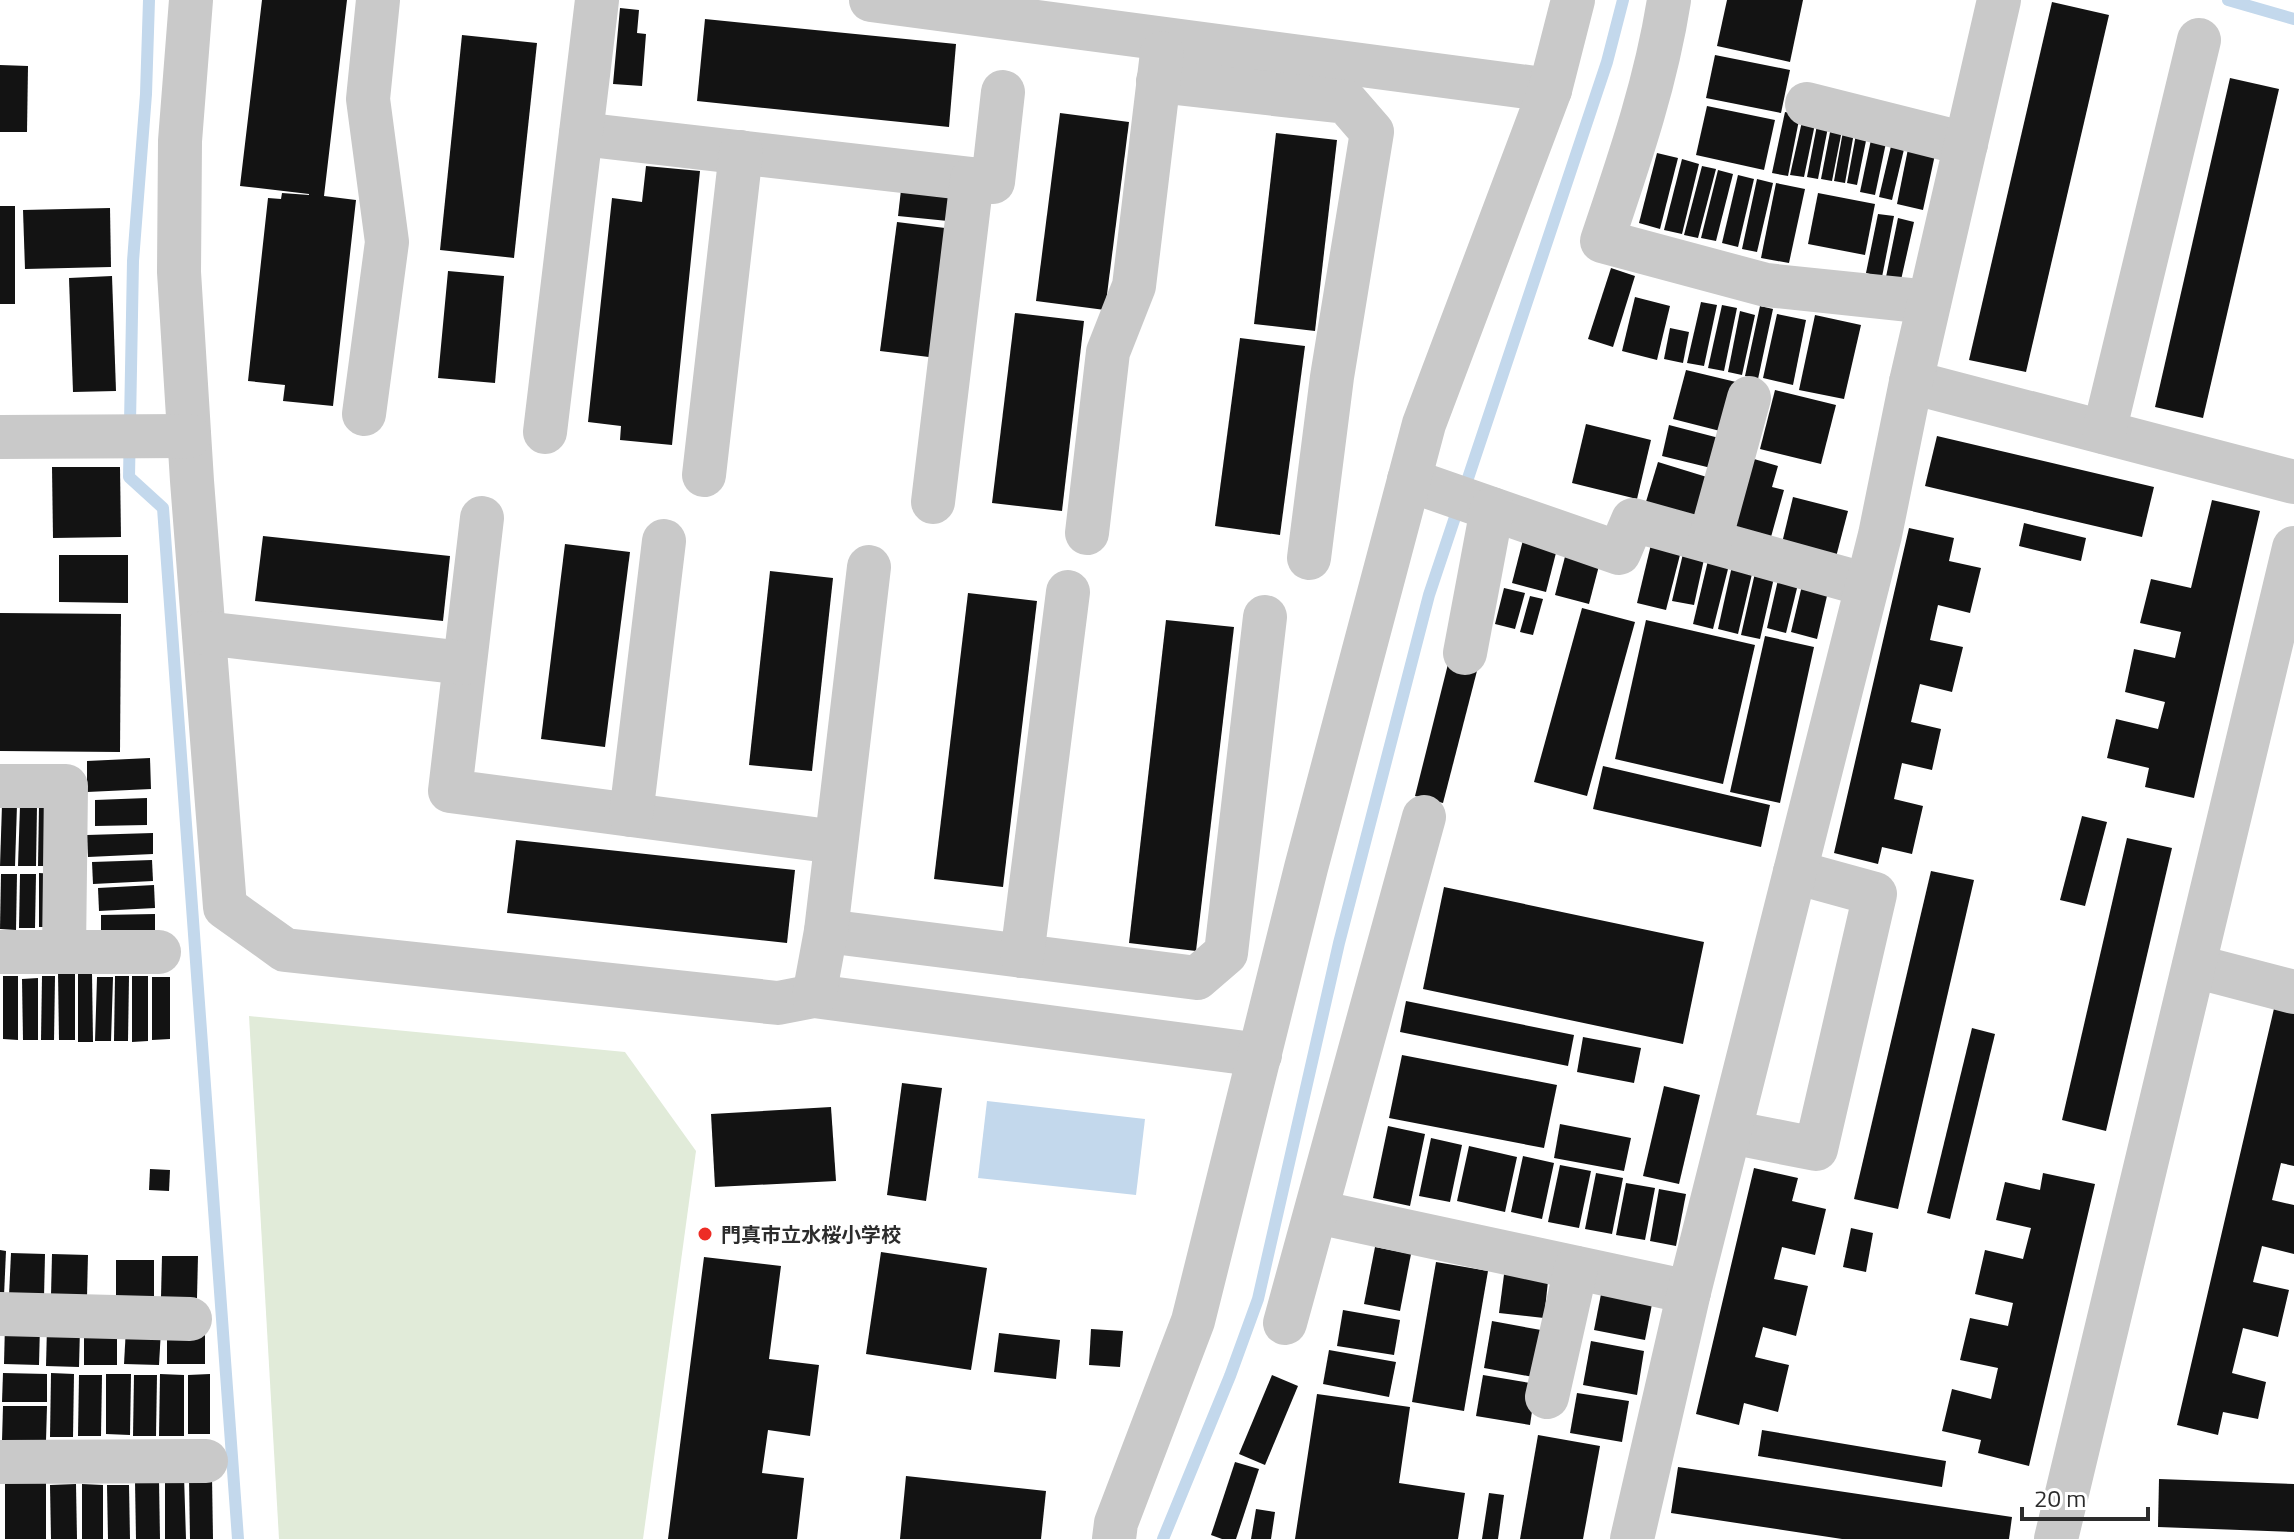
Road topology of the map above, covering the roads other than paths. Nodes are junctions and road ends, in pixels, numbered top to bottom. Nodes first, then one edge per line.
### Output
1 (191, 0) edge
2 (378, 0) edge
3 (597, 0) edge
4 (871, 0) edge
5 (1573, 0) edge
6 (1669, 0) edge
7 (1999, 0) edge
8 (2199, 40) dead end
9 (1161, 60) junction
10 (1550, 90) junction
11 (1003, 92) dead end
12 (1807, 104) dead end
13 (581, 134) junction
14 (1966, 144) junction
15 (741, 152) junction
16 (972, 179) junction
17 (1929, 302) junction
18 (1911, 382) junction
19 (1749, 398) dead end
20 (364, 414) dead end
21 (545, 432) dead end
22 (2104, 432) junction
23 (173, 436) junction
24 (0, 437) edge
25 (704, 475) dead end
26 (1409, 480) junction
27 (2294, 482) edge
28 (933, 502) dead end
29 (1492, 509) junction
30 (482, 518) dead end
31 (1087, 533) dead end
32 (1710, 540) junction
33 (664, 541) dead end
34 (2294, 548) edge
35 (1309, 558) dead end
36 (869, 567) dead end
37 (1867, 585) junction
38 (1068, 592) dead end
39 (1265, 617) dead end
40 (204, 633) junction
41 (1465, 653) dead end
42 (464, 663) junction
43 (0, 786) edge
44 (631, 815) junction
45 (1424, 817) dead end
46 (836, 842) junction
47 (1795, 872) junction
48 (826, 931) junction
49 (0, 952) edge
50 (64, 952) junction
51 (159, 952) dead end
52 (1022, 956) junction
53 (2194, 966) junction
54 (2294, 992) edge
55 (814, 996) junction
56 (1260, 1055) junction
57 (1730, 1132) junction
58 (1317, 1212) junction
59 (1576, 1268) junction
60 (1689, 1292) junction
61 (0, 1314) edge
62 (190, 1319) dead end
63 (1285, 1323) dead end
64 (1547, 1397) dead end
65 (206, 1461) dead end
66 (0, 1462) edge
67 (1114, 1539) edge
68 (1632, 1539) edge
69 (2056, 1539) edge

1 - 23 street
2 - 20 street
3 - 13 street
4 - 9 street
5 - 10 street
6 - 17 street
7 - 14 street
8 - 22 street
9 - 10 street
9 - 31 street
9 - 35 street
10 - 26 street
11 - 16 street
12 - 14 street
13 - 15 street
13 - 21 street
14 - 17 street
15 - 16 street
15 - 25 street
16 - 28 street
17 - 18 street
18 - 22 street
18 - 37 street
19 - 32 street
22 - 27 street
23 - 24 street
23 - 40 street
26 - 29 street
26 - 56 street
29 - 32 street
29 - 41 street
30 - 42 street
32 - 37 street
33 - 44 street
34 - 53 street
36 - 46 street
37 - 47 street
38 - 52 street
39 - 52 street
40 - 42 street
40 - 55 street
42 - 44 street
43 - 50 street
44 - 46 street
45 - 58 street
46 - 48 street
47 - 57 street
47 - 57 street
48 - 52 street
48 - 55 street
49 - 50 street
50 - 51 street
53 - 54 street
53 - 69 street
55 - 56 street
56 - 67 street
57 - 60 street
58 - 59 street
58 - 63 street
59 - 60 street
59 - 64 street
60 - 68 street
61 - 62 street
65 - 66 street

